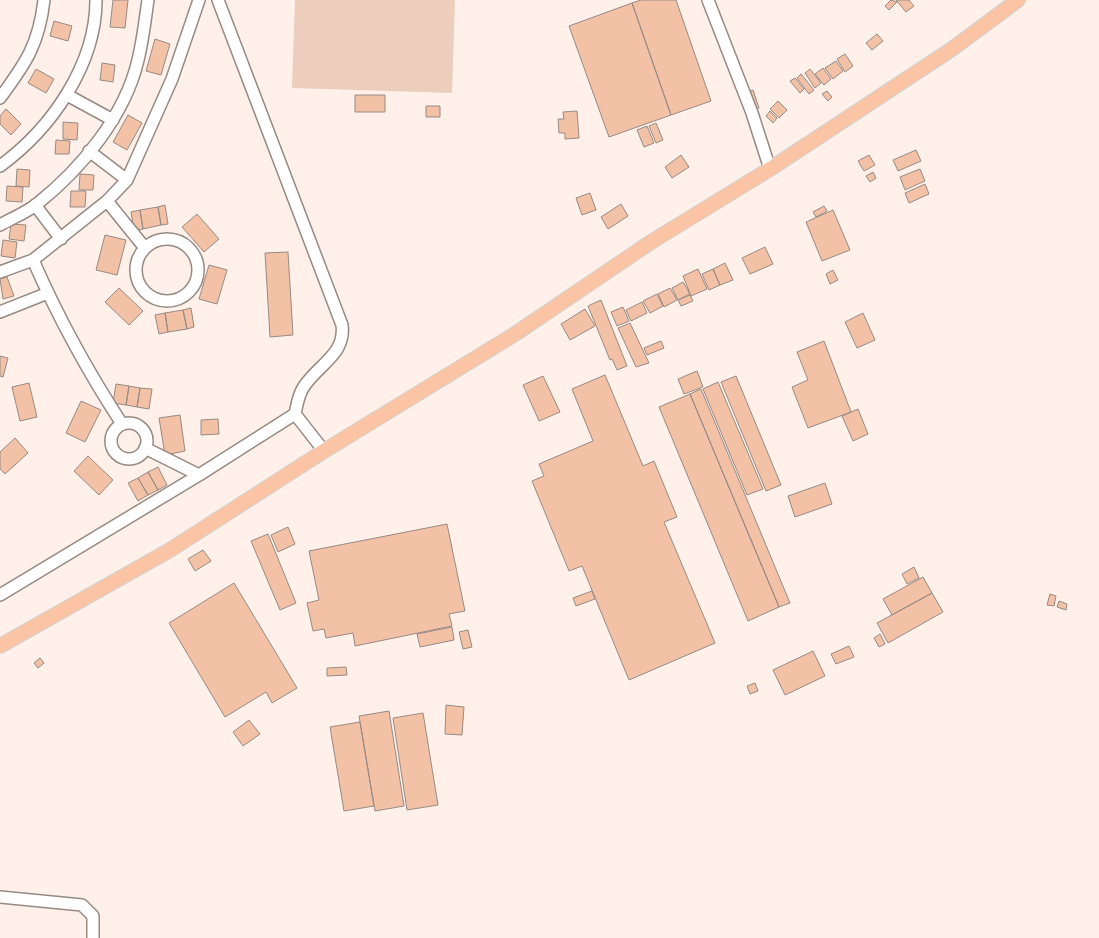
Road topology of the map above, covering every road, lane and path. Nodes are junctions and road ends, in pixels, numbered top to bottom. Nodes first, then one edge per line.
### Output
1 (44, 0) edge
2 (96, 0) edge
3 (148, 0) edge
4 (199, 0) edge
5 (218, 0) edge
6 (708, 0) edge
7 (1018, 0) edge
8 (66, 95) junction
9 (0, 98) edge
10 (113, 120) junction
11 (90, 151) junction
12 (0, 166) edge
13 (770, 169) junction
14 (126, 180) junction
15 (107, 200) junction
16 (35, 205) junction
17 (1, 221) edge
18 (61, 239) junction
19 (145, 248) junction
20 (33, 260) junction
21 (0, 272) edge
22 (48, 293) junction
23 (0, 312) edge
24 (295, 414) junction
25 (122, 424) junction
26 (145, 448) junction
27 (324, 450) junction
28 (198, 475) junction
29 (0, 595) edge
30 (0, 646) edge
31 (0, 897) edge
32 (93, 938) edge

1 - 9 street
2 - 8 street
3 - 10 street
4 - 14 street
5 - 24 street
6 - 13 street
7 - 13 main road
8 - 10 street
8 - 12 street
10 - 11 street
11 - 14 street
11 - 16 street
13 - 27 main road
14 - 15 street
15 - 18 street
15 - 19 street
16 - 17 street
16 - 18 street
18 - 20 street
19 - 19 street
20 - 21 street
20 - 22 street
22 - 23 street
22 - 25 street
24 - 27 street
24 - 28 street
25 - 26 street
25 - 26 street
26 - 28 street
27 - 30 main road
28 - 29 street
31 - 32 street

